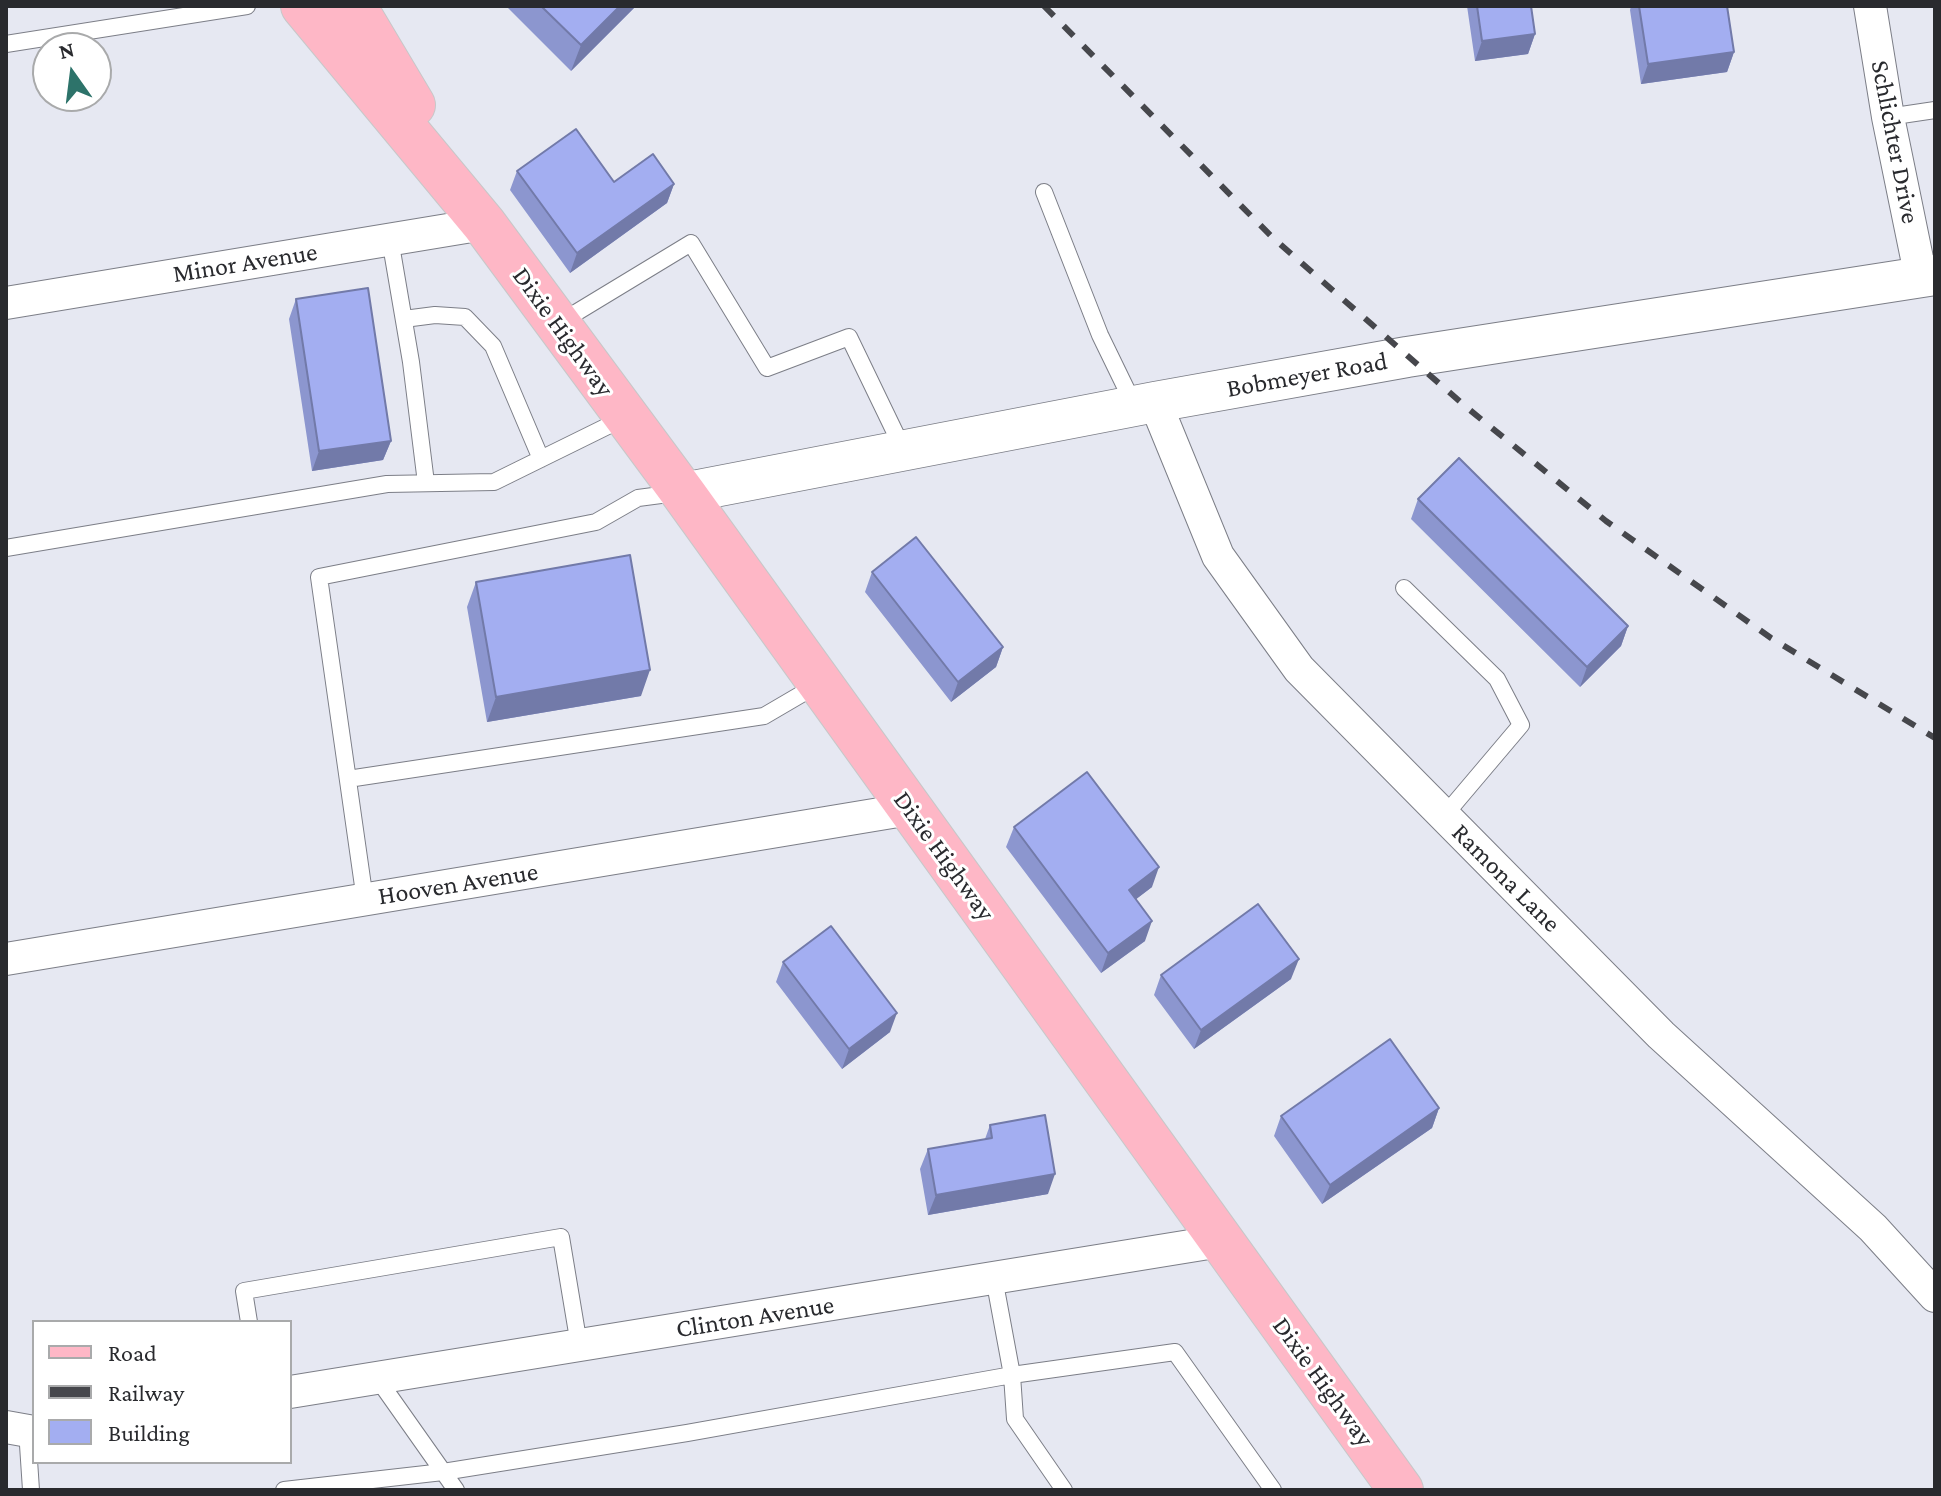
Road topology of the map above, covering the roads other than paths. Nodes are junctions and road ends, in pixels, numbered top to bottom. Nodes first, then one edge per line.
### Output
1 (247, 6) edge
2 (303, 6) edge
3 (354, 6) edge
4 (1870, 6) edge
5 (6, 44) edge
6 (1935, 110) edge
7 (1888, 117) junction
8 (1044, 192) dead end
9 (484, 224) junction
10 (390, 239) junction
11 (1928, 277) edge
12 (6, 303) edge
13 (404, 319) junction
14 (558, 324) junction
15 (1145, 404) junction
16 (626, 417) junction
17 (904, 451) junction
18 (541, 459) junction
19 (426, 483) junction
20 (683, 493) junction
21 (6, 548) edge
22 (1404, 588) dead end
23 (820, 684) junction
24 (348, 779) junction
25 (910, 809) junction
26 (1444, 816) junction
27 (365, 900) junction
28 (6, 959) edge
29 (1221, 1241) junction
30 (994, 1278) junction
31 (1935, 1296) edge
32 (249, 1320) edge
33 (579, 1345) junction
34 (1012, 1375) junction
35 (377, 1378) junction
36 (292, 1392) edge
37 (22, 1430) edge
38 (443, 1472) junction
39 (31, 1490) edge
40 (284, 1490) edge
41 (456, 1490) edge
42 (1064, 1490) edge
43 (1273, 1490) edge
44 (1401, 1490) edge

1 - 5 lane
2 - 9 main road, Dixie Highway
3 - 9 main road, Dixie Highway
4 - 7 street, Schlichter Drive
6 - 7 lane
7 - 11 street, Schlichter Drive
8 - 15 lane
9 - 10 street, Minor Avenue
9 - 14 main road, Dixie Highway
10 - 12 street, Minor Avenue
10 - 13 lane
11 - 15 street, Bobmeyer Road
13 - 18 lane
13 - 19 lane
14 - 16 main road, Dixie Highway
14 - 17 lane
15 - 17 street, Bobmeyer Road
15 - 26 street, Ramona Lane
16 - 18 lane
16 - 20 main road, Dixie Highway
17 - 20 street, Bobmeyer Road
18 - 19 lane
19 - 21 lane
20 - 23 main road, Dixie Highway
20 - 24 lane
22 - 26 lane
23 - 24 lane
23 - 25 main road, Dixie Highway
24 - 27 lane
25 - 27 street, Hooven Avenue
25 - 29 main road, Dixie Highway
26 - 31 street, Ramona Lane
27 - 28 street, Hooven Avenue
29 - 30 street, Clinton Avenue
29 - 44 main road, Dixie Highway
30 - 33 street, Clinton Avenue
30 - 34 lane
32 - 33 lane
33 - 35 street, Clinton Avenue
34 - 38 lane
34 - 42 lane
34 - 43 lane
35 - 36 street, Clinton Avenue
35 - 38 lane
37 - 39 lane
38 - 40 lane
38 - 41 lane

